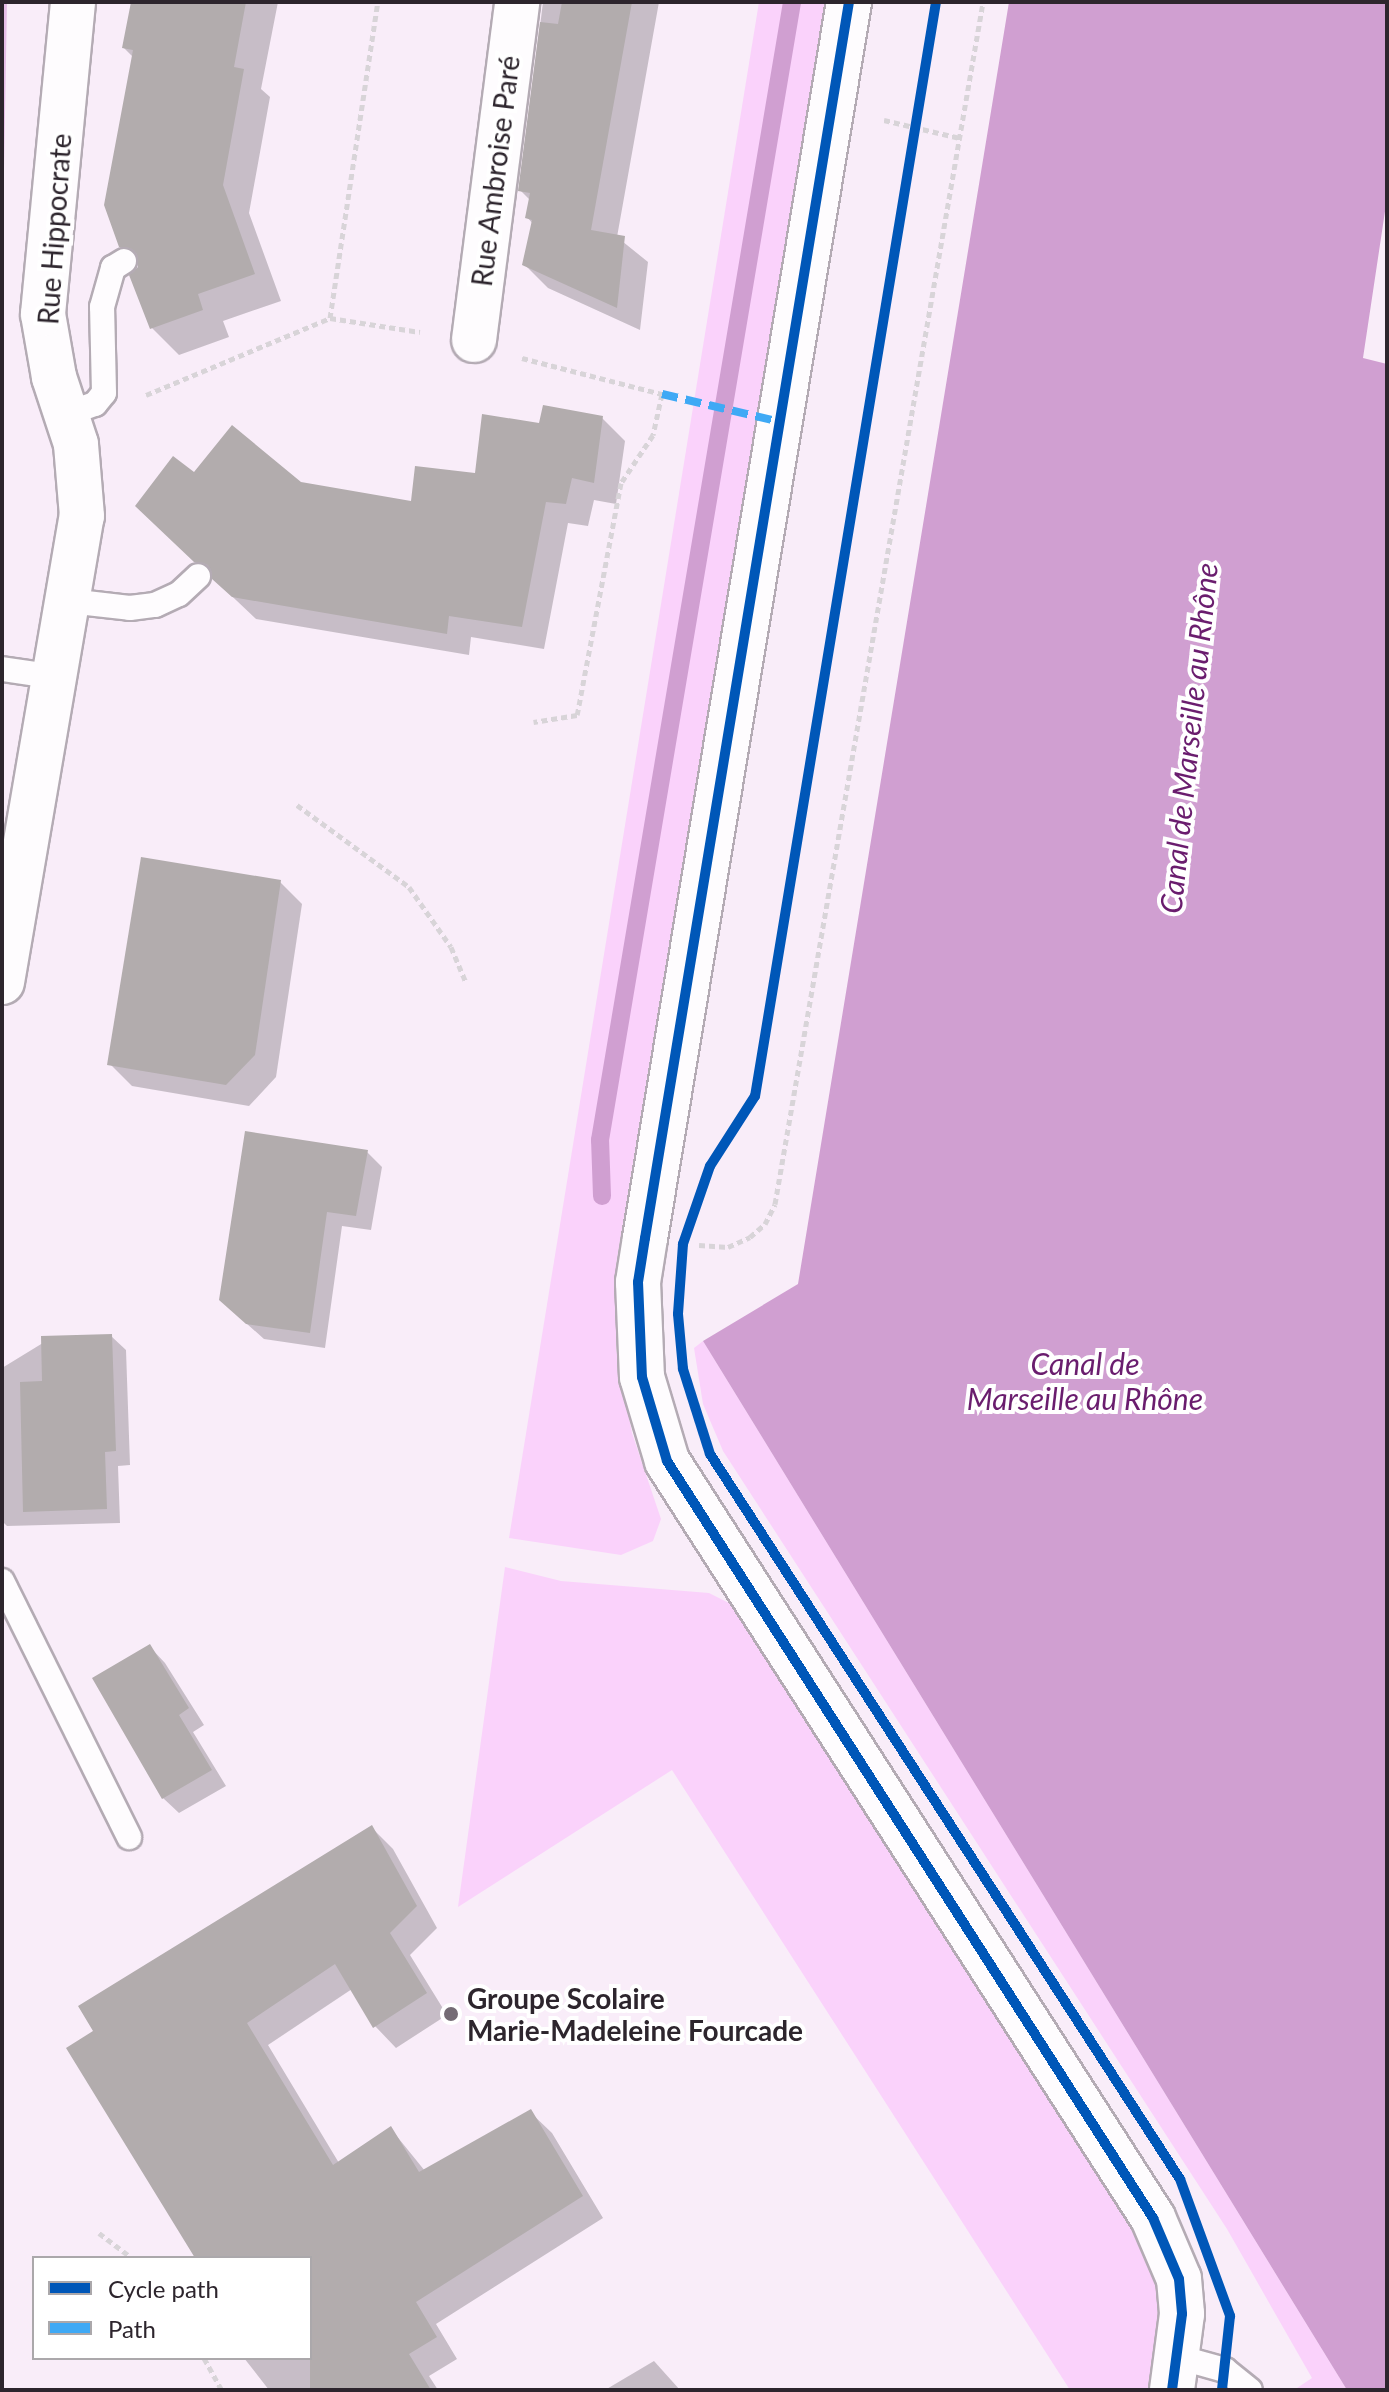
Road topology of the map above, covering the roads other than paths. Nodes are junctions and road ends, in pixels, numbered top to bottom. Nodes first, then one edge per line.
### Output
1 (73, 2) edge
2 (517, 2) edge
3 (849, 2) edge
4 (124, 261) dead end
5 (474, 340) dead end
6 (86, 403) junction
7 (198, 576) dead end
8 (69, 601) junction
9 (60, 660) junction
10 (2, 669) edge
11 (2, 982) edge
12 (2, 1581) edge
13 (129, 1837) dead end
14 (1175, 2374) edge
15 (1250, 2390) edge

1 - 6 street, Rue Hippocrate
2 - 5 street, Rue Ambroise Paré
3 - 14 street
4 - 6 lane
6 - 8 street, Rue Hippocrate
7 - 8 lane
8 - 9 street, Rue Hippocrate
9 - 10 lane
9 - 11 street, Rue Hippocrate
12 - 13 lane
14 - 15 lane

